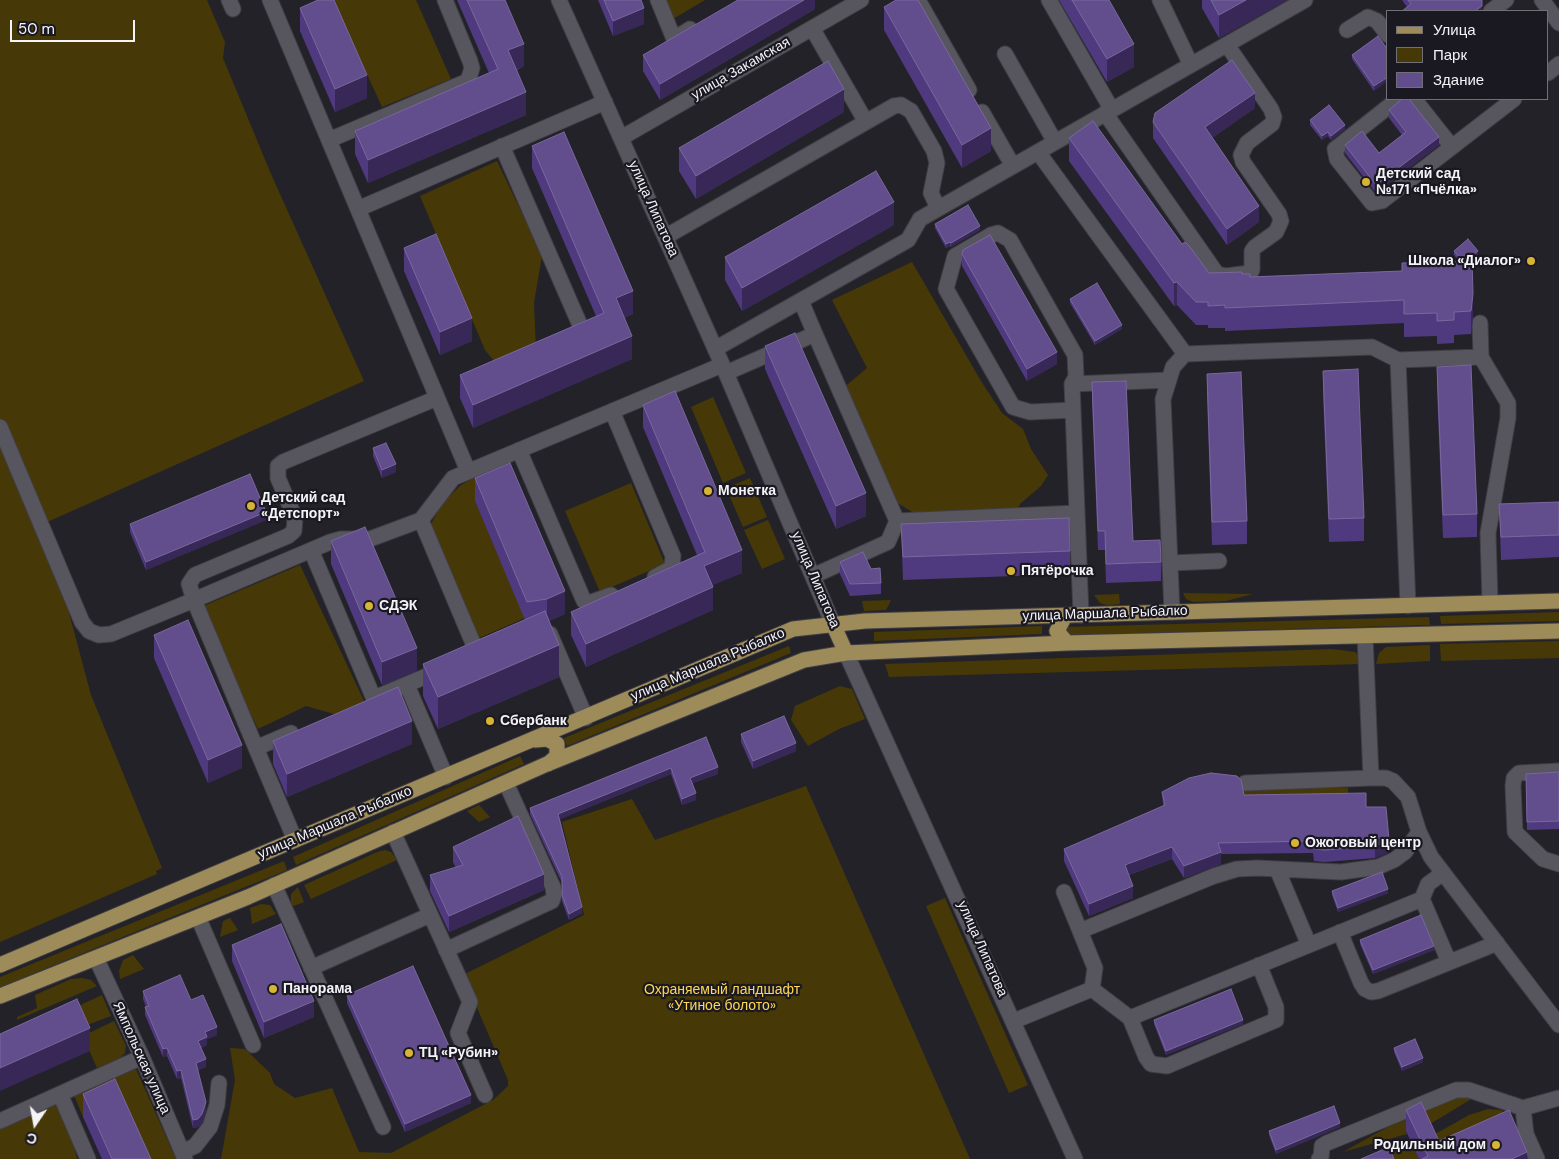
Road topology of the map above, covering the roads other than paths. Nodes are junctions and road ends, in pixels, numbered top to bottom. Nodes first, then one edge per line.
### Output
1 (270, 0) edge
2 (445, 0) edge
3 (559, 0) edge
4 (658, 0) edge
5 (861, 0) edge
6 (918, 0) edge
7 (1049, 0) edge
8 (1160, 0) edge
9 (1305, 0) edge
10 (1542, 0) edge
11 (706, 19) edge
12 (1559, 23) edge
13 (812, 28) junction
14 (1347, 30) dead end
15 (1386, 31) edge
16 (1226, 45) junction
17 (1005, 54) dead end
18 (1559, 64) edge
19 (1191, 65) junction
20 (1549, 72) edge
21 (1397, 100) edge
22 (1415, 100) edge
23 (1513, 100) edge
24 (605, 102) junction
25 (1108, 112) junction
26 (866, 122) junction
27 (621, 138) junction
28 (328, 140) junction
29 (1055, 142) junction
30 (502, 146) junction
31 (1452, 147) junction
32 (1038, 152) junction
33 (1013, 166) junction
34 (938, 208) junction
35 (358, 209) junction
36 (665, 237) junction
37 (801, 301) junction
38 (1480, 323) dead end
39 (580, 325) edge
40 (815, 334) junction
41 (715, 349) junction
42 (1185, 354) junction
43 (1482, 357) junction
44 (1398, 360) junction
45 (724, 369) junction
46 (1169, 380) junction
47 (1072, 384) junction
48 (437, 398) junction
49 (1073, 410) junction
50 (612, 411) junction
51 (0, 427) edge
52 (519, 450) junction
53 (468, 471) junction
54 (1077, 514) junction
55 (1510, 517) edge
56 (1490, 518) junction
57 (421, 520) junction
58 (897, 521) junction
59 (311, 550) junction
60 (1219, 561) dead end
61 (1170, 563) junction
62 (813, 576) junction
63 (640, 583) edge
64 (622, 590) edge
65 (194, 600) junction
66 (1559, 601) edge
67 (1490, 602) junction
68 (1408, 606) junction
69 (1172, 612) junction
70 (1081, 615) junction
71 (1065, 616) junction
72 (833, 624) junction
73 (534, 632) edge
74 (1559, 632) edge
75 (1366, 636) junction
76 (1067, 643) junction
77 (494, 648) edge
78 (846, 653) junction
79 (478, 655) junction
80 (407, 685) junction
81 (586, 718) junction
82 (301, 729) edge
83 (534, 740) junction
84 (256, 748) junction
85 (547, 764) junction
86 (1559, 771) edge
87 (446, 777) junction
88 (1371, 778) junction
89 (506, 783) junction
90 (1245, 783) dead end
91 (393, 832) junction
92 (1418, 832) junction
93 (295, 840) junction
94 (1559, 864) edge
95 (1278, 869) junction
96 (1443, 873) junction
97 (274, 885) junction
98 (1064, 892) dead end
99 (1422, 898) junction
100 (430, 914) junction
101 (198, 917) junction
102 (1080, 931) junction
103 (1340, 932) junction
104 (1497, 943) junction
105 (1309, 945) junction
106 (446, 950) junction
107 (96, 958) junction
108 (1448, 962) junction
109 (0, 965) edge
110 (1259, 965) junction
111 (311, 968) junction
112 (1092, 989) junction
113 (0, 996) edge
114 (1130, 1018) junction
115 (1014, 1021) junction
116 (1559, 1024) edge
117 (253, 1045) dead end
118 (142, 1057) junction
119 (219, 1083) dead end
120 (60, 1094) junction
121 (486, 1095) dead end
122 (1559, 1098) edge
123 (1523, 1108) junction
124 (0, 1121) edge
125 (383, 1127) dead end
126 (183, 1156) edge
127 (88, 1159) edge
128 (1075, 1159) edge
129 (1320, 1159) edge
130 (1537, 1159) edge

1 - 28 street
2 - 28 street
3 - 24 street, улица Липатова
4 - 11 street
5 - 13 street, улица Закамская
6 - 33 street
7 - 25 street
8 - 19 street
9 - 16 street
10 - 12 street
13 - 26 street
13 - 27 street, улица Закамская
14 - 15 street
16 - 19 street
16 - 25 street
17 - 29 street
18 - 20 street
19 - 25 street
21 - 31 street
22 - 31 street
23 - 31 street
24 - 27 street, улица Липатова
24 - 30 street
25 - 29 street
26 - 34 street
26 - 36 street
27 - 36 street, улица Липатова
28 - 35 street
29 - 32 street
30 - 35 street
30 - 39 street
32 - 33 street
32 - 42 street
33 - 34 street
34 - 37 street
35 - 48 street
36 - 41 street, улица Липатова
37 - 40 street
37 - 41 street
38 - 43 street
40 - 45 street
40 - 58 street
41 - 45 street, улица Липатова
42 - 44 street
42 - 46 street
43 - 44 street
43 - 56 street
44 - 68 street
45 - 50 street
45 - 62 street, улица Липатова
46 - 47 street
46 - 61 street
47 - 49 street
47 - 49 street
48 - 53 street
48 - 65 street
49 - 54 street
50 - 52 street
50 - 63 street
51 - 65 street
52 - 53 street
52 - 64 street
53 - 57 street
54 - 58 street
54 - 70 street
55 - 56 street
56 - 67 street
57 - 59 street
57 - 79 street
58 - 62 street
59 - 65 street
59 - 80 street
60 - 61 street
61 - 69 street
62 - 72 street, улица Липатова
65 - 84 street
66 - 67 main road, улица Маршала Рыбалко
67 - 68 main road, улица Маршала Рыбалко
68 - 69 main road, улица Маршала Рыбалко
69 - 70 main road, улица Маршала Рыбалко
70 - 71 main road, улица Маршала Рыбалко
71 - 72 main road, улица Маршала Рыбалко
71 - 76 main road
72 - 78 main road, улица Липатова
72 - 81 main road, улица Маршала Рыбалко
73 - 81 street
74 - 75 main road, улица Маршала Рыбалко
75 - 76 main road, улица Маршала Рыбалко
75 - 88 street
76 - 78 main road, улица Маршала Рыбалко
77 - 79 street
78 - 85 main road, улица Маршала Рыбалко
78 - 115 street, улица Липатова
79 - 80 street
80 - 87 street
81 - 83 main road, улица Маршала Рыбалко
82 - 84 street
83 - 85 main road
83 - 87 main road, улица Маршала Рыбалко
84 - 93 street
85 - 89 main road, улица Маршала Рыбалко
86 - 94 street
87 - 93 main road, улица Маршала Рыбалко
88 - 90 street
88 - 92 street
89 - 91 main road, улица Маршала Рыбалко
89 - 106 street
91 - 97 main road, улица Маршала Рыбалко
91 - 100 street
92 - 95 street
92 - 96 street
93 - 109 main road, улица Маршала Рыбалко
95 - 102 street
95 - 105 street
96 - 99 street
96 - 104 street
97 - 101 main road, улица Маршала Рыбалко
97 - 111 street
98 - 102 street
99 - 103 street
99 - 108 street
100 - 106 street
100 - 111 street
101 - 107 main road, улица Маршала Рыбалко
101 - 117 street
102 - 112 street
103 - 105 street
103 - 108 street
104 - 108 street
104 - 116 street
105 - 110 street
106 - 121 street
107 - 113 main road, улица Маршала Рыбалко
107 - 118 street, Ямпольская улица
110 - 114 street
110 - 114 street
111 - 125 street
112 - 114 street
112 - 115 street
115 - 128 street, улица Липатова
118 - 120 street
118 - 126 street, Ямпольская улица
119 - 126 street
120 - 124 street
120 - 127 street
122 - 123 street
123 - 129 street
123 - 130 street

